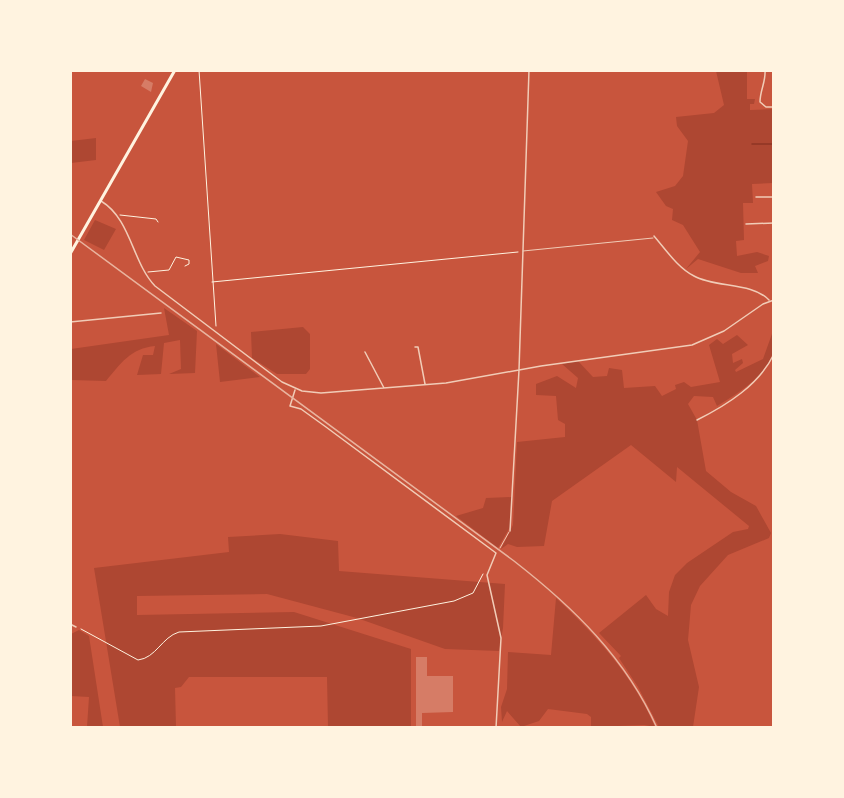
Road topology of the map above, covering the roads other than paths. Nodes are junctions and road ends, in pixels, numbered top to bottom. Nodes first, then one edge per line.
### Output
1 (175, 70) edge
2 (529, 70) edge
3 (765, 70) edge
4 (774, 107) edge
5 (756, 197) dead end
6 (774, 197) edge
7 (100, 201) junction
8 (774, 223) edge
9 (746, 224) dead end
10 (655, 237) joint
11 (523, 251) junction
12 (70, 254) edge
13 (770, 300) junction
14 (774, 300) edge
15 (161, 313) dead end
16 (70, 322) edge
17 (415, 347) dead end
18 (365, 352) dead end
19 (774, 354) edge
20 (769, 363) junction
21 (772, 366) edge
22 (519, 370) junction
23 (425, 385) junction
24 (295, 388) junction
25 (385, 389) junction
26 (697, 420) dead end
27 (510, 531) joint
28 (500, 548) dead end
29 (70, 624) edge
30 (76, 627) road end
31 (496, 728) edge

1 - 7 main road
2 - 11 street
3 - 4 street
5 - 6 street
7 - 12 main road
7 - 24 street
8 - 9 street
10 - 11 lane
10 - 13 street
11 - 22 street
13 - 14 street
13 - 22 street
15 - 16 street
17 - 23 street
18 - 25 street
19 - 20 street
20 - 21 street
20 - 26 street
22 - 23 street
22 - 27 street
23 - 25 street
24 - 25 street
24 - 31 street
27 - 28 lane
29 - 30 street

